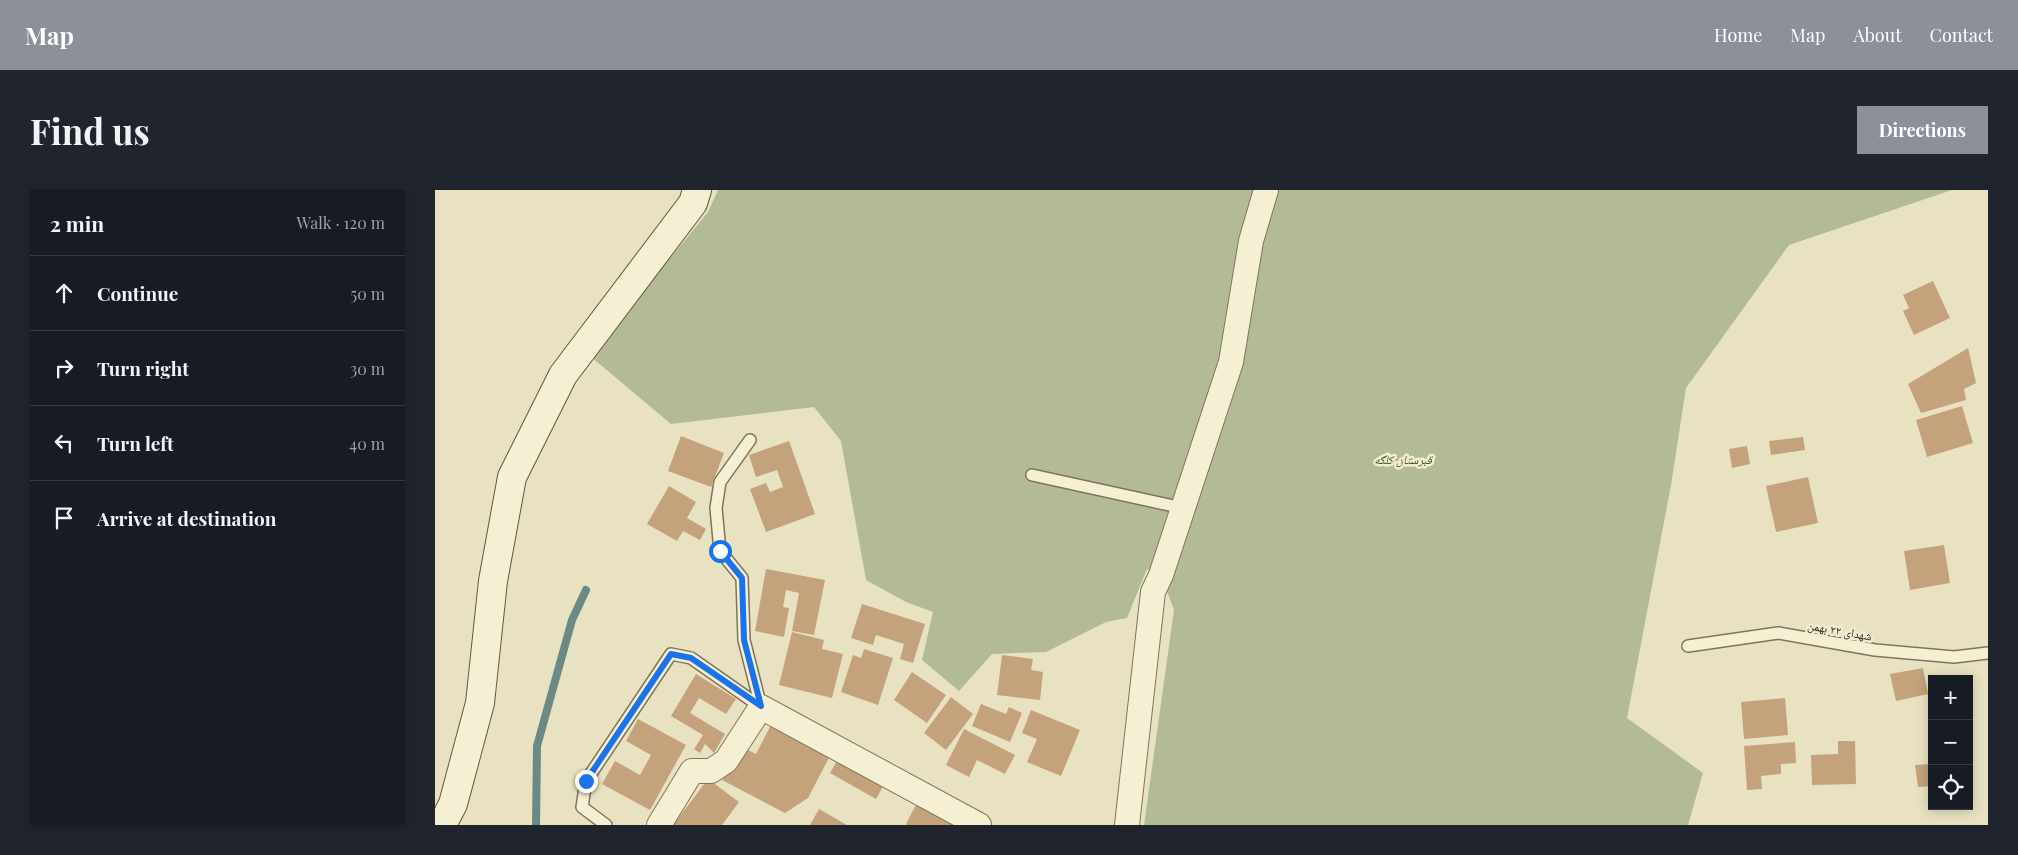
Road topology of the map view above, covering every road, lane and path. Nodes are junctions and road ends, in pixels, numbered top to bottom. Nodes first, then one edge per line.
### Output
1 (697, 190) edge
2 (1266, 190) edge
3 (750, 440) dead end
4 (1032, 475) dead end
5 (1183, 508) junction
6 (1688, 646) dead end
7 (1988, 653) edge
8 (761, 706) junction
9 (442, 825) edge
10 (607, 825) edge
11 (659, 825) edge
12 (979, 825) edge
13 (1127, 825) edge

1 - 9 street
2 - 5 street
3 - 8 lane
4 - 5 lane
5 - 13 street
6 - 7 lane, شهدای ۲۲ بهمن
8 - 10 lane
8 - 11 street
8 - 12 street

